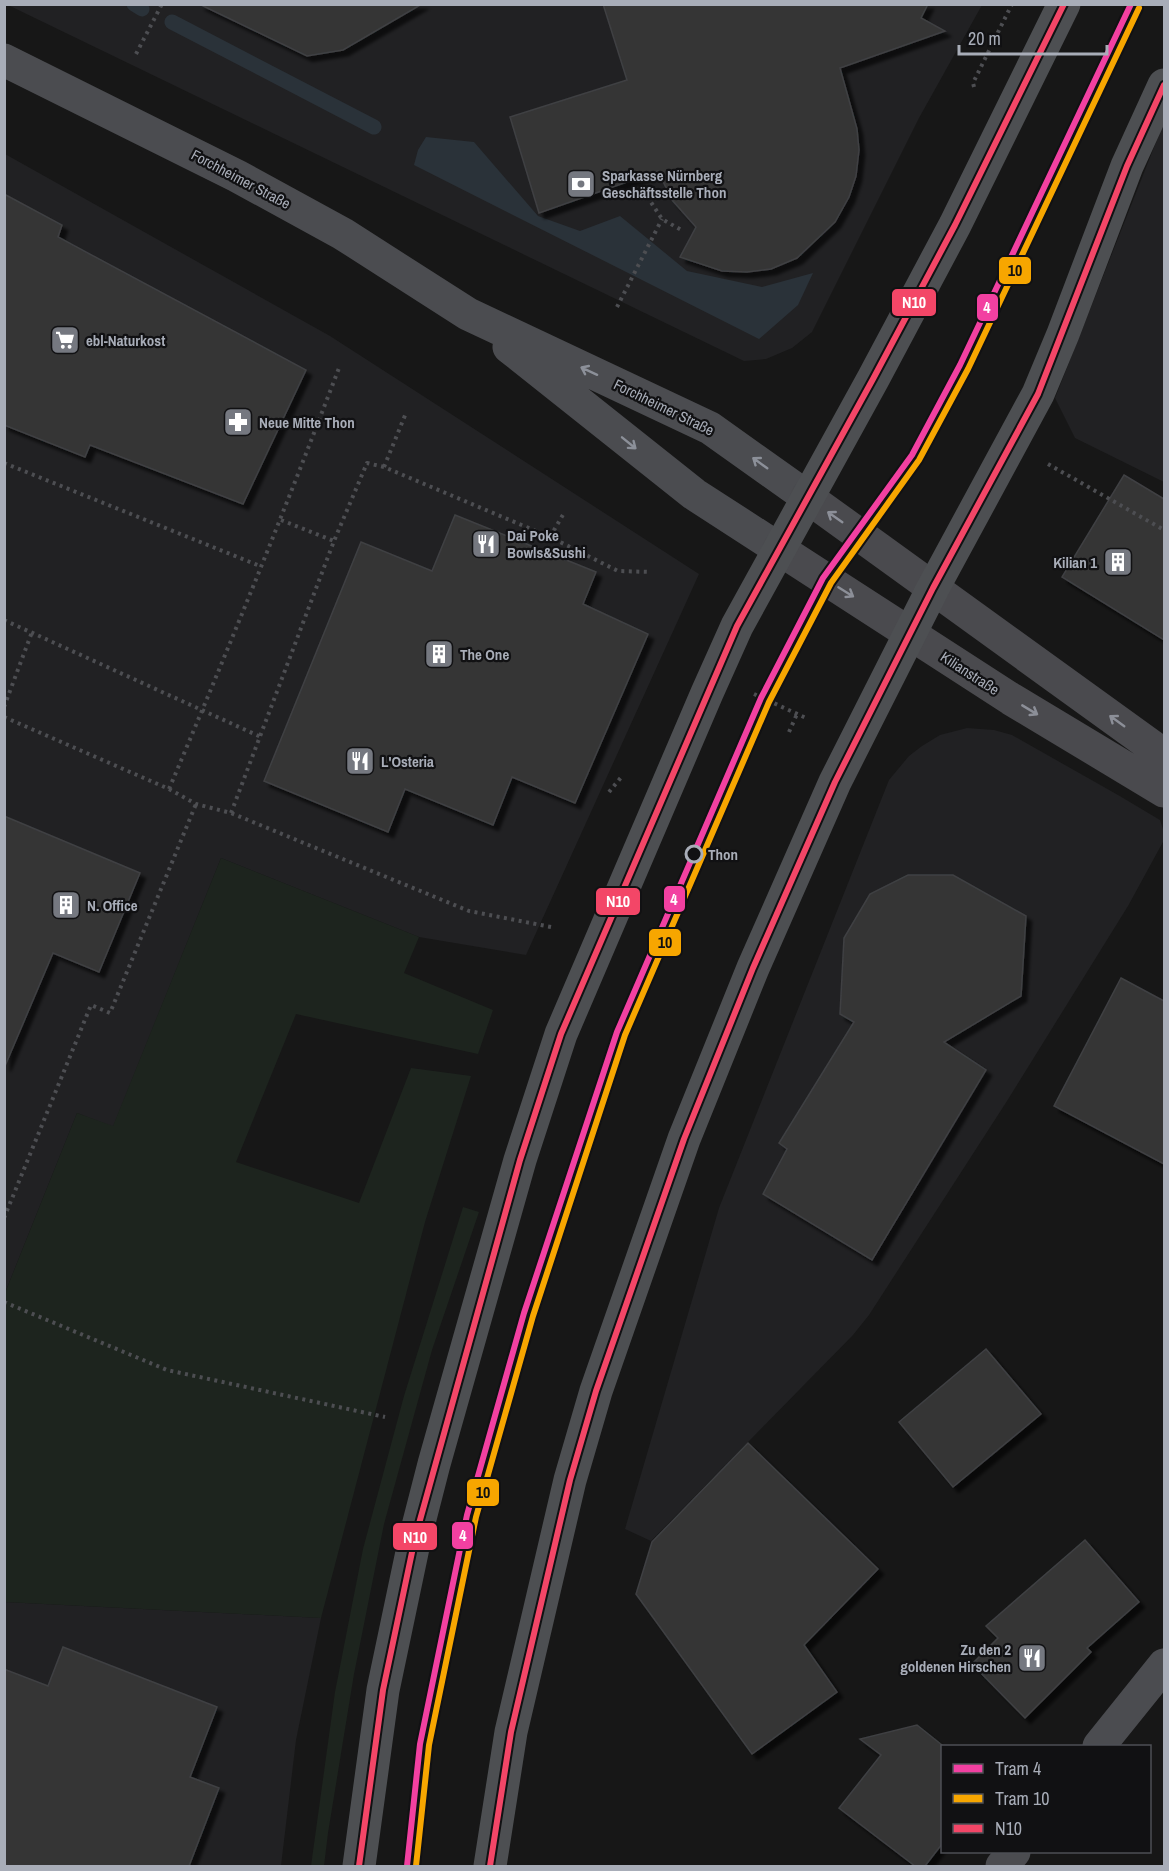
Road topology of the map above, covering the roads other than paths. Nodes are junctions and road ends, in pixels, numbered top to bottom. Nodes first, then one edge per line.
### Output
1 (1065, 4) edge
2 (4, 60) edge
3 (1164, 84) edge
4 (468, 314) junction
5 (807, 497) junction
6 (779, 549) junction
7 (933, 588) junction
8 (910, 633) junction
9 (1164, 755) edge
10 (1164, 792) edge
11 (1164, 1665) edge
12 (1100, 1745) edge
13 (1012, 1853) edge
14 (359, 1866) edge
15 (490, 1866) edge
16 (1002, 1866) edge

1 - 5 main road
2 - 4 street, Forchheimer Straße
3 - 7 main road
5 -> 4 street, Forchheimer Straße
4 -> 6 street, Forchheimer Straße
5 - 6 main road
7 -> 5 main road, Forchheimer Straße
6 -> 8 main road, Kilianstraße
6 - 14 main road
7 - 8 main road
9 -> 7 main road
8 -> 10 main road, Kilianstraße
8 - 15 main road
11 - 12 street
13 - 16 street

